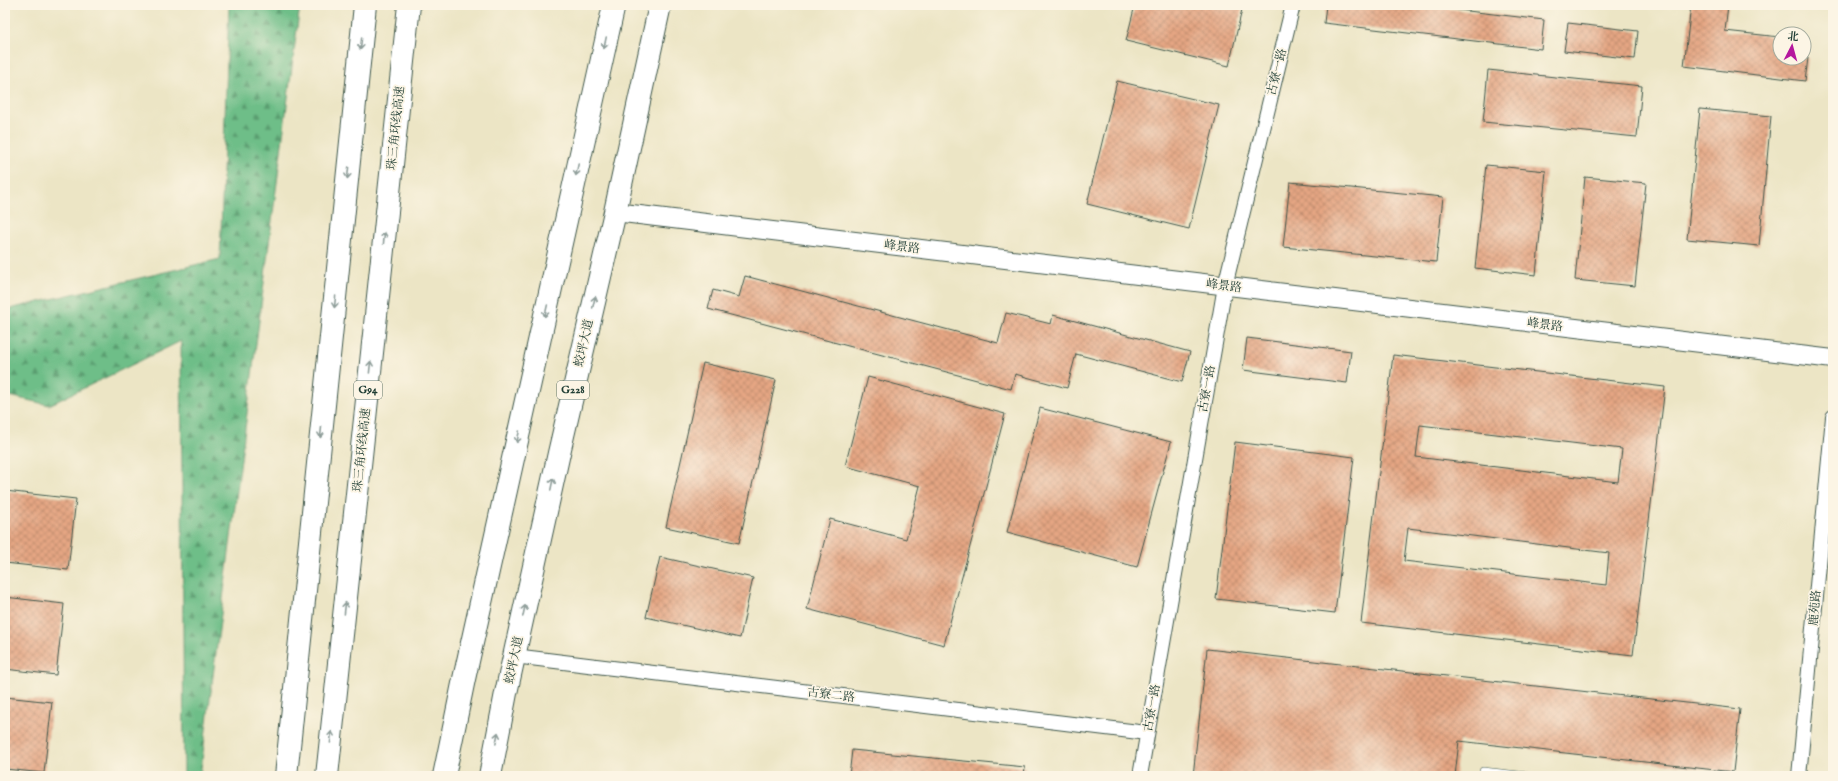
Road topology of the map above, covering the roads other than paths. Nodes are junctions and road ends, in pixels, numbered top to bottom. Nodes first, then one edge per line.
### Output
1 (365, 5) edge
2 (409, 5) edge
3 (614, 5) edge
4 (660, 5) edge
5 (1293, 5) edge
6 (615, 212) junction
7 (1225, 286) junction
8 (1833, 359) edge
9 (1833, 417) edge
10 (514, 656) junction
11 (1147, 733) junction
12 (286, 776) edge
13 (327, 776) edge
14 (444, 776) edge
15 (490, 776) edge
16 (1140, 776) edge
17 (1482, 776) edge
18 (1528, 776) edge
19 (1799, 776) edge

1 -> 12 highway
13 -> 2 highway, 珠三角环线高速 / G94
3 -> 14 highway
4 - 6 highway, 蛟坪大道 / G228
5 - 7 street, 古寮一路
6 - 7 street, 峰景路
10 -> 6 highway, 蛟坪大道 / G228
7 - 8 street, 峰景路
7 - 11 street, 古寮一路
9 - 19 street, 鹿苑路
10 - 11 street, 古寮二路
15 -> 10 highway, 蛟坪大道 / G228
11 - 16 street, 古寮一路
17 - 18 lane

